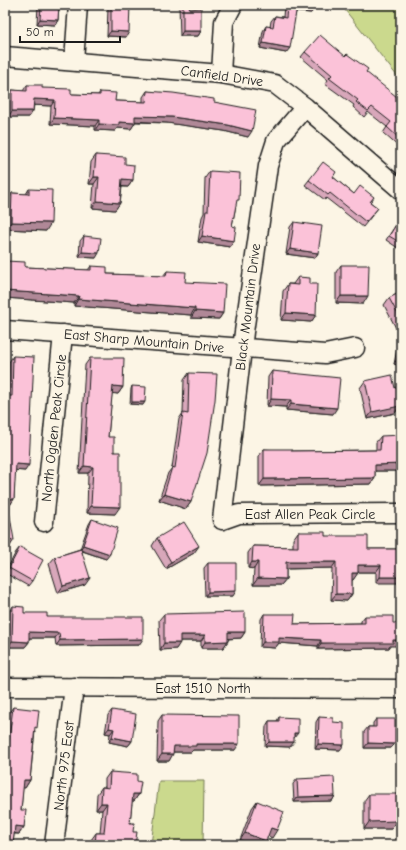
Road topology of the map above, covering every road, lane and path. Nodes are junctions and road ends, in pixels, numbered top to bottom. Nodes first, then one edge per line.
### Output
1 (78, 5) edge
2 (233, 5) edge
3 (5, 56) edge
4 (74, 61) junction
5 (221, 74) junction
6 (305, 107) junction
7 (401, 190) edge
8 (5, 330) edge
9 (63, 334) junction
10 (355, 348) dead end
11 (243, 349) junction
12 (399, 514) dead end
13 (222, 520) joint
14 (44, 522) dead end
15 (5, 687) edge
16 (74, 687) junction
17 (401, 689) edge
18 (54, 845) edge

1 - 4 street
2 - 5 street
3 - 4 street, Canfield Drive
4 - 5 street, Canfield Drive
5 - 6 street, Canfield Drive
6 - 7 street, Canfield Drive
6 - 11 street, Black Mountain Drive
8 - 9 street, East Sharp Mountain Drive
9 - 11 street, East Sharp Mountain Drive
9 - 14 street, North Ogden Peak Circle
10 - 11 street, East Sharp Mountain Drive
11 - 13 street, Black Mountain Drive
12 - 13 street, East Allen Peak Circle
15 - 16 street, East 1510 North
16 - 17 street, East 1510 North
16 - 18 street, North 975 East

